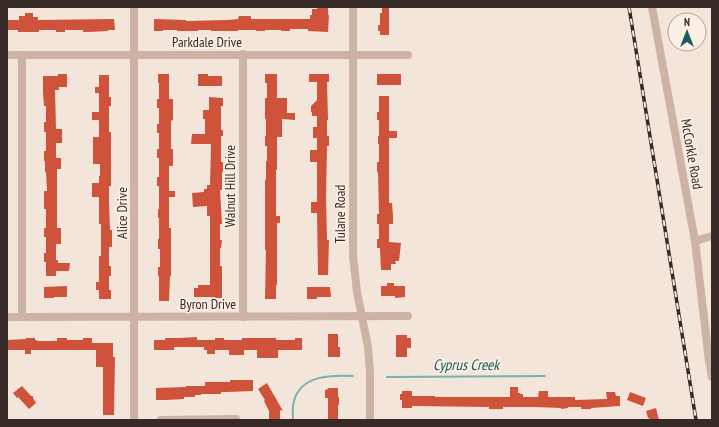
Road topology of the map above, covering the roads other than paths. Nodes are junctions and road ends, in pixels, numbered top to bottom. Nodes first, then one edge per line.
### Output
1 (134, 7) edge
2 (353, 7) edge
3 (652, 7) edge
4 (243, 54) junction
5 (7, 55) edge
6 (22, 55) junction
7 (134, 55) junction
8 (353, 55) junction
9 (408, 55) dead end
10 (712, 236) edge
11 (694, 241) junction
12 (362, 316) junction
13 (408, 316) dead end
14 (7, 317) edge
15 (22, 317) junction
16 (135, 317) junction
17 (243, 317) junction
18 (710, 360) edge
19 (712, 378) edge
20 (236, 419) edge
21 (134, 420) edge
22 (161, 420) edge
23 (370, 420) edge

1 - 7 street, Alice Drive
2 - 8 street, Tulane Road
3 - 11 street, McCorkle Road
4 - 7 street, Parkdale Drive
4 - 8 street, Parkdale Drive
4 - 17 street, Walnut Hill Drive
5 - 6 street, Parkdale Drive
6 - 7 street, Parkdale Drive
6 - 15 street
7 - 16 street, Alice Drive
8 - 9 street, Parkdale Drive
8 - 12 street, Tulane Road
10 - 11 street
11 - 18 street, McCorkle Road
12 - 13 street, Byron Drive
12 - 17 street, Byron Drive
12 - 23 street, Tulane Road
14 - 15 street, Byron Drive
15 - 16 street, Byron Drive
16 - 17 street, Byron Drive
16 - 21 street, Alice Drive
18 - 19 street, McCorkle Road
20 - 22 street

